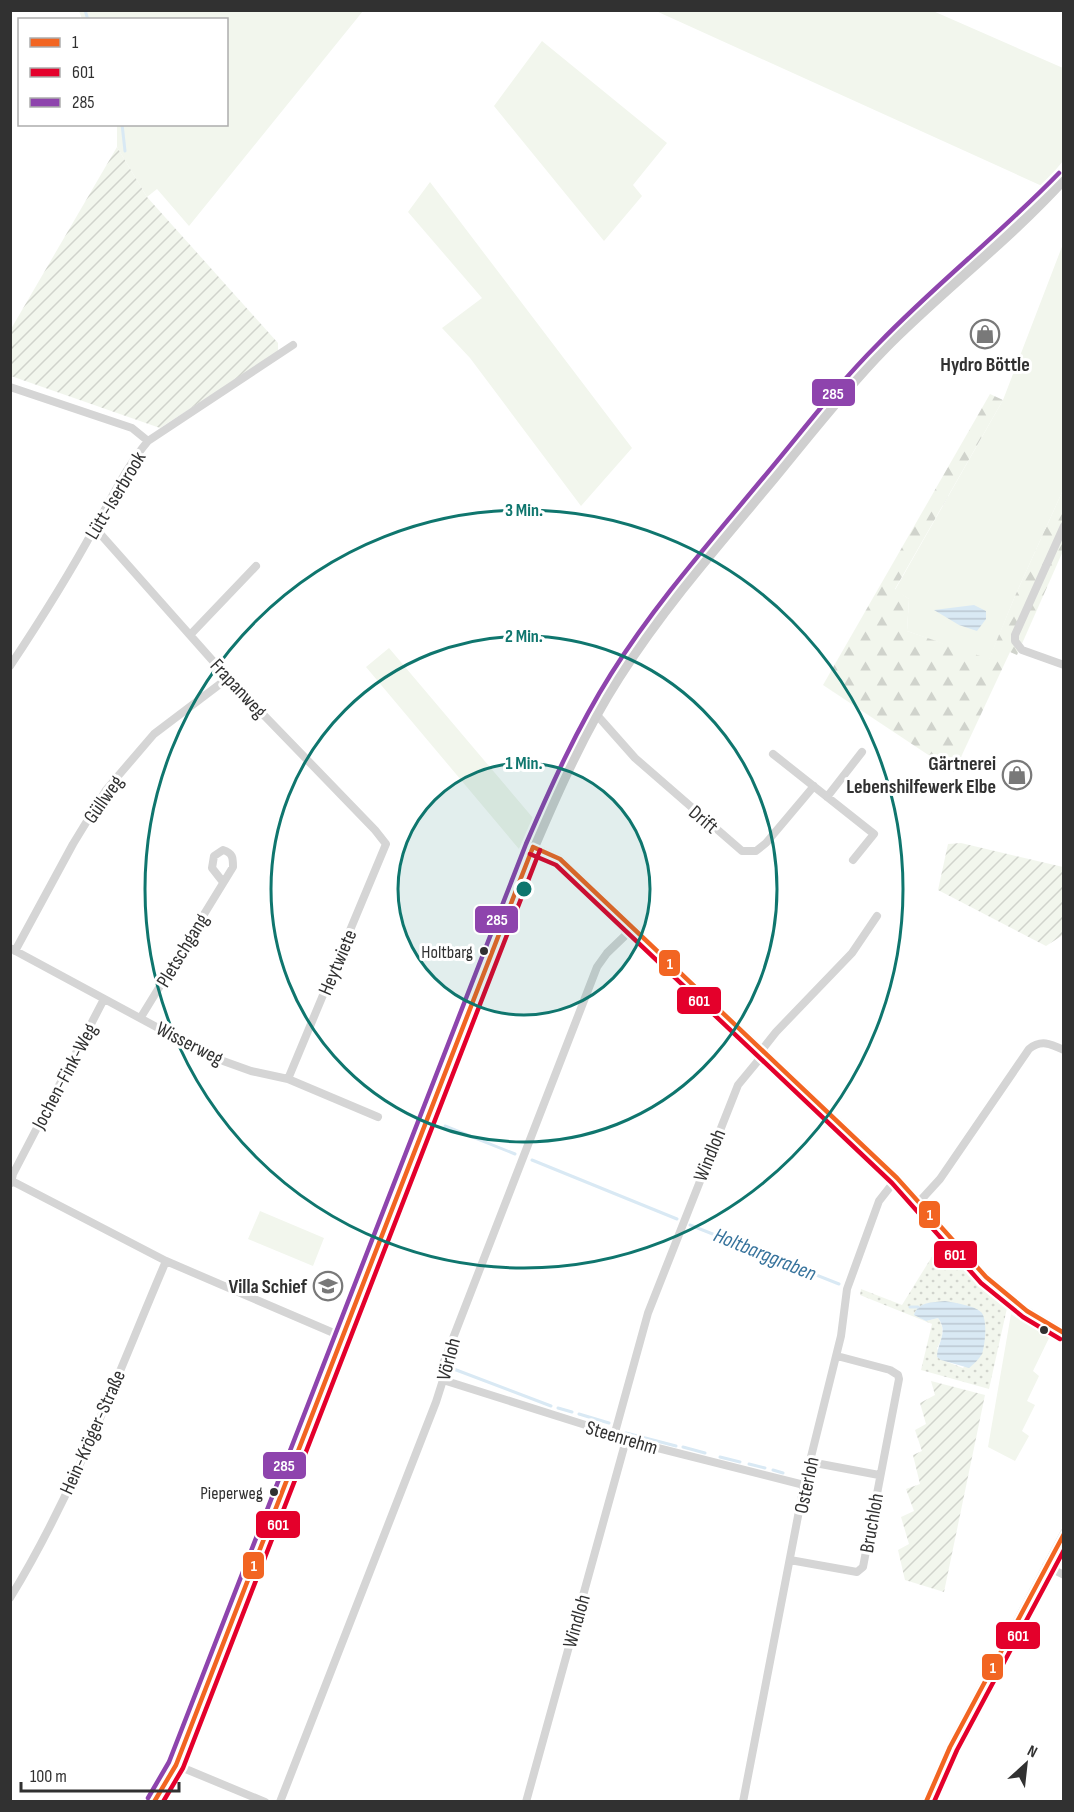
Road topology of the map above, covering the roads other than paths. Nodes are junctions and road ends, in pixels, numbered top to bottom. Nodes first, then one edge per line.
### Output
1 (1064, 178) edge
2 (292, 345) dead end
3 (10, 387) edge
4 (148, 441) junction
5 (1064, 526) edge
6 (95, 528) junction
7 (256, 566) dead end
8 (190, 634) junction
9 (1064, 665) edge
10 (10, 666) edge
11 (228, 678) junction
12 (596, 714) junction
13 (862, 752) dead end
14 (773, 754) dead end
15 (814, 786) junction
16 (827, 797) junction
17 (386, 844) joint
18 (533, 847) junction
19 (853, 860) dead end
20 (223, 882) dead end
21 (876, 915) dead end
22 (633, 928) junction
23 (13, 949) edge
24 (104, 999) junction
25 (141, 1017) junction
26 (1064, 1050) edge
27 (762, 1052) junction
28 (288, 1079) junction
29 (378, 1117) dead end
30 (897, 1178) junction
31 (11, 1182) edge
32 (919, 1202) junction
33 (166, 1261) junction
34 (1064, 1333) edge
35 (343, 1337) junction
36 (837, 1356) junction
37 (443, 1380) junction
38 (615, 1436) junction
39 (626, 1440) junction
40 (810, 1462) junction
41 (879, 1476) junction
42 (804, 1485) junction
43 (1064, 1533) edge
44 (790, 1560) junction
45 (1046, 1566) junction
46 (1064, 1575) edge
47 (10, 1598) edge
48 (176, 1764) junction
49 (154, 1802) edge
50 (265, 1802) edge
51 (280, 1802) edge
52 (525, 1802) edge
53 (743, 1802) edge
54 (926, 1802) edge

1 - 12 main road
2 - 4 street, Lütt-Iserbrook
3 - 4 street
4 - 6 street, Lütt-Iserbrook
5 - 9 street
6 - 8 street, Frapanweg
6 - 10 street, Lütt-Iserbrook
7 - 8 street
8 - 11 street, Frapanweg
11 - 17 street, Frapanweg
11 - 23 street, Güllweg
12 - 15 street, Drift
12 - 18 main road
13 - 16 street
14 - 15 street
15 - 16 street
16 - 19 street
17 - 28 street, Heytwiete
18 - 22 street
18 - 35 main road
20 - 25 street, Pletschgang
21 - 27 street, Windloh
22 - 27 street
22 - 37 street, Vörloh
23 - 24 street, Wisserweg
24 - 25 street, Wisserweg
24 - 31 street, Jochen-Fink-Weg
25 - 28 street, Wisserweg
26 - 32 street
27 - 30 street
27 - 38 street, Windloh
28 - 29 street, Wisserweg
30 - 32 street
30 - 36 street, Osterloh
31 - 33 street
32 - 34 street
33 - 35 street
33 - 47 street, Hein-Kröger-Straße
35 - 48 main road
36 - 40 street, Osterloh
36 - 41 street, Bruchloh
37 - 38 street, Steenrehm
37 - 51 street, Vörloh
38 - 39 street, Steenrehm
39 - 42 street, Steenrehm
39 - 52 street, Windloh
40 - 41 street, Bruchloh
40 - 42 street, Osterloh
41 - 44 street, Bruchloh
42 - 44 street, Osterloh
43 - 45 street
44 - 53 street, Osterloh
45 - 46 street
45 - 54 street
48 - 49 main road
48 - 50 street

